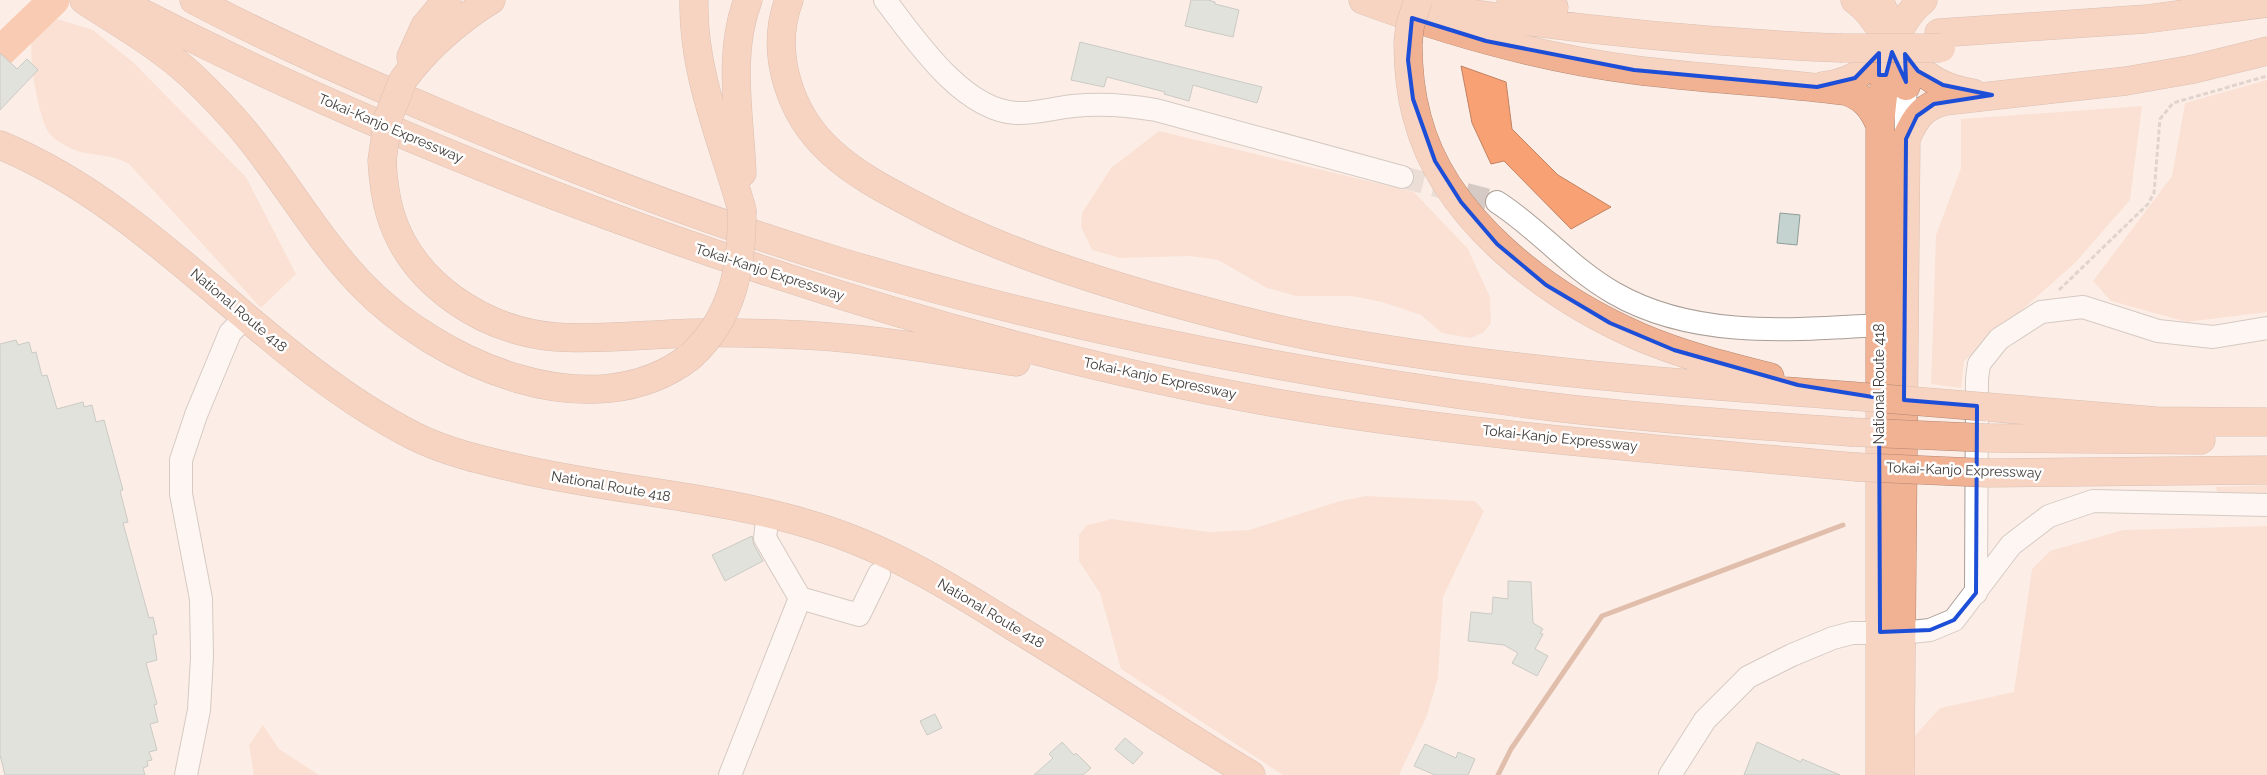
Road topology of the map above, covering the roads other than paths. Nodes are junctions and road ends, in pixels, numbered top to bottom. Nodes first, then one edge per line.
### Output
1 (84, 0) edge
2 (117, 0) edge
3 (194, 0) edge
4 (447, 0) edge
5 (491, 0) edge
6 (694, 0) edge
7 (748, 0) edge
8 (789, 0) edge
9 (885, 0) edge
10 (1363, 0) edge
11 (1388, 0) edge
12 (1418, 0) edge
13 (1512, 0) edge
14 (1854, 0) edge
15 (1878, 0) edge
16 (2267, 3) edge
17 (2267, 21) edge
18 (1897, 29) edge
19 (1839, 40) junction
20 (1940, 41) junction
21 (2267, 51) edge
22 (403, 80) junction
23 (1895, 85) junction
24 (1817, 87) junction
25 (1992, 95) junction
26 (1880, 126) junction
27 (1906, 139) junction
28 (0, 146) edge
29 (1402, 176) tunnel mouth
30 (1497, 202) tunnel mouth
31 (742, 210) junction
32 (246, 316) junction
33 (1879, 326) junction
34 (2267, 328) edge
35 (1852, 396) junction
36 (1277, 403) junction
37 (2267, 422) edge
38 (2267, 439) edge
39 (2267, 470) edge
40 (2267, 505) edge
41 (768, 512) junction
42 (879, 574) dead end
43 (1976, 593) junction
44 (800, 598) junction
45 (1891, 632) junction
46 (186, 775) edge
47 (730, 775) edge
48 (1250, 775) edge
49 (1670, 775) edge
50 (1880, 775) edge
51 (1900, 775) edge

1 - 31 highway, bridge
2 - 36 highway, Tokai-Kanjo Expressway
3 - 38 highway, bridge
4 - 22 highway
5 - 22 highway
6 - 31 highway
7 - 31 highway
8 - 35 highway
9 - 29 street
10 - 24 highway
11 - 19 highway
12 - 35 highway, bridge
13 - 19 highway
14 - 18 highway
15 - 18 highway
16 - 20 highway
17 - 20 highway
18 - 23 highway, National Route 418
18 - 24 highway
18 - 25 highway
18 - 26 street
19 - 20 highway
21 - 25 highway
22 - 36 highway, bridge
23 - 26 highway, National Route 418
23 - 27 street
24 - 26 highway
25 - 27 highway
26 - 33 highway, National Route 418
27 - 45 highway, National Route 418
28 - 32 highway, National Route 418
30 - 33 street
32 - 41 highway, National Route 418
32 - 46 street
33 - 45 highway, National Route 418
34 - 43 street
35 - 37 highway, bridge
36 - 39 highway, Tokai-Kanjo Expressway, bridge
40 - 43 street
41 - 44 street
41 - 48 highway, National Route 418
42 - 44 street
43 - 45 street
44 - 47 street
45 - 49 street
45 - 50 highway, National Route 418
45 - 51 highway, National Route 418

